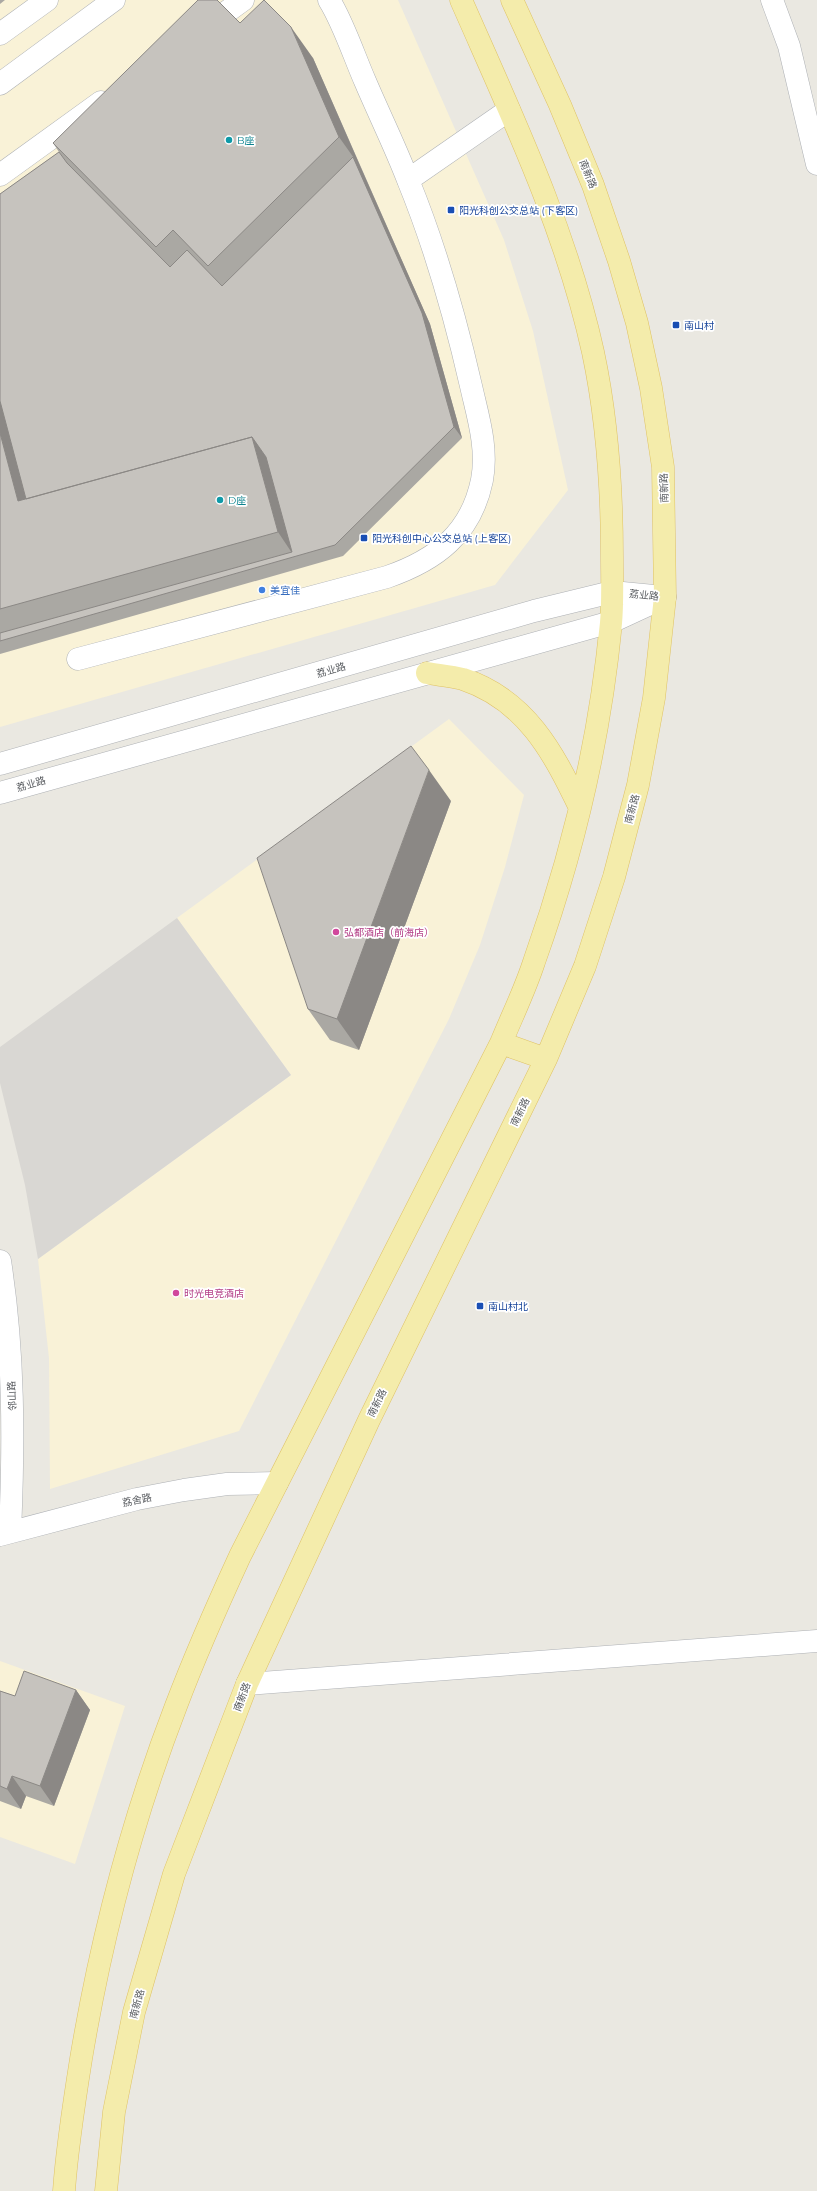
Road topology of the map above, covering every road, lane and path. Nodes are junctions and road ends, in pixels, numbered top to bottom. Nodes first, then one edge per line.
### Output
1 (47, 0) edge
2 (114, 0) edge
3 (243, 0) edge
4 (329, 0) edge
5 (461, 0) edge
6 (512, 0) edge
7 (772, 0) edge
8 (0, 34) edge
9 (186, 42) edge
10 (0, 84) edge
11 (115, 92) edge
12 (509, 110) junction
13 (817, 164) edge
14 (0, 175) edge
15 (408, 180) junction
16 (612, 592) junction
17 (665, 597) junction
18 (611, 622) junction
19 (78, 658) dead end
20 (427, 673) junction
21 (0, 764) edge
22 (0, 793) edge
23 (580, 808) junction
24 (501, 1043) junction
25 (546, 1059) junction
26 (0, 1261) edge
27 (277, 1483) junction
28 (5, 1533) edge
29 (817, 1640) edge
30 (247, 1684) junction
31 (64, 2191) edge
32 (106, 2191) edge

1 - 8 street
2 - 10 street
3 - 9 street
4 - 15 street
5 - 12 main road
6 - 17 main road, 南新路
7 - 13 street
11 - 14 street
12 - 15 street
12 - 16 main road
15 - 19 street
16 - 17 street, 荔业路
16 - 18 main road
16 - 21 street, 荔业路
17 - 18 street, 荔业路
17 - 25 main road, 南新路
18 - 20 street, 荔业路
18 - 23 main road
20 - 22 street, 荔业路
20 - 23 main road
23 - 24 main road
24 - 25 main road
24 - 27 main road
25 - 30 main road, 南新路
26 - 28 street, 邻山路
27 - 28 street, 荔舍路
27 - 31 main road
29 - 30 street
30 - 32 main road, 南新路

